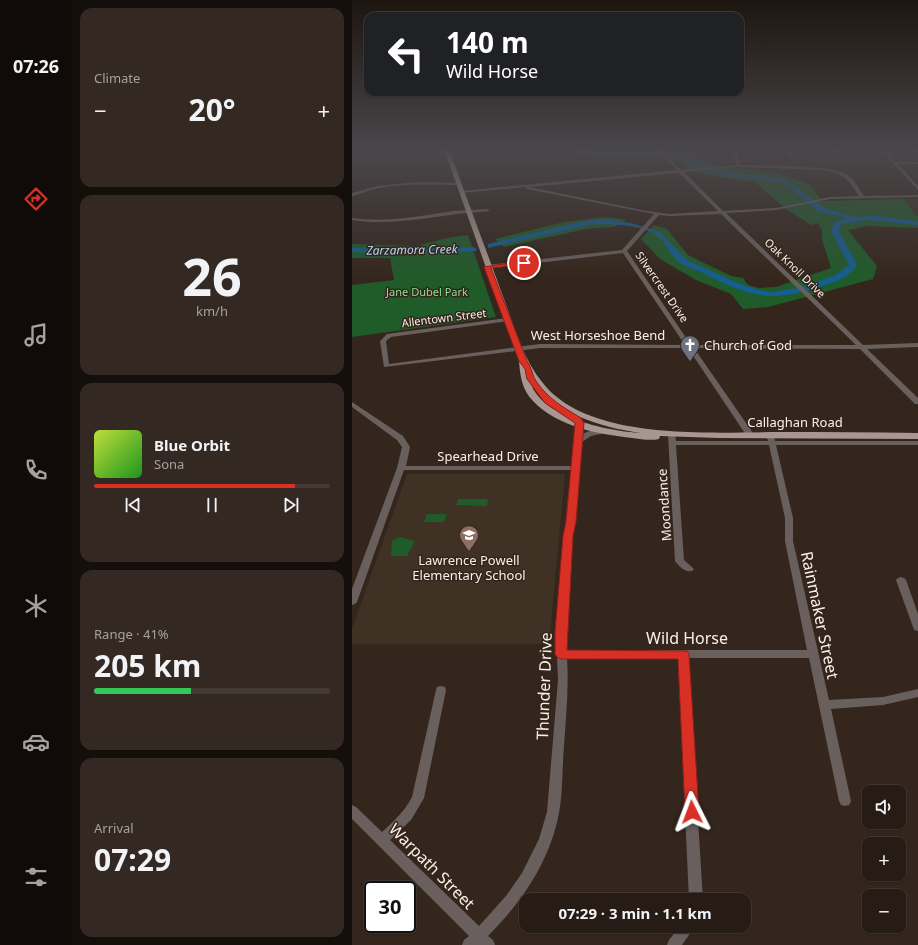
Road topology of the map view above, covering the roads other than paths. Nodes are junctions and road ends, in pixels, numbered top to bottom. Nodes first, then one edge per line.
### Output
1 (461, 193) edge
2 (553, 193) edge
3 (703, 193) edge
4 (859, 193) edge
5 (918, 196) edge
6 (862, 197) junction
7 (487, 210) dead end
8 (467, 211) junction
9 (723, 212) junction
10 (657, 214) junction
11 (352, 219) edge
12 (624, 251) junction
13 (488, 267) junction
14 (507, 320) junction
15 (918, 345) edge
16 (862, 346) junction
17 (690, 347) junction
18 (518, 348) junction
19 (523, 361) junction
20 (386, 366) joint
21 (529, 369) junction
22 (918, 402) edge
23 (352, 404) edge
24 (580, 425) junction
25 (602, 431) junction
26 (751, 436) junction
27 (918, 436) edge
28 (670, 437) junction
29 (771, 439) junction
30 (579, 441) junction
31 (918, 443) edge
32 (401, 468) junction
33 (576, 468) junction
34 (689, 570) dead end
35 (902, 580) dead end
36 (352, 602) edge
37 (918, 627) edge
38 (561, 654) junction
39 (683, 654) junction
40 (814, 654) junction
41 (441, 690) dead end
42 (918, 693) edge
43 (825, 704) junction
44 (845, 801) dead end
45 (352, 811) edge
46 (381, 840) junction
47 (696, 893) edge
48 (683, 933) edge
49 (474, 940) edge
50 (488, 945) edge
51 (674, 945) edge

1 - 8 main road, Callaghan Road
2 - 10 street
3 - 9 street, Oak Knoll Drive
4 - 6 street
5 - 6 street
6 - 9 street
7 - 8 street
8 - 11 street
8 - 13 main road, Callaghan Road
9 - 10 street
9 - 16 street, Oak Knoll Drive
10 - 12 street, Silvercrest Drive
12 - 13 street
12 - 17 street, Silvercrest Drive
13 - 14 main road, Callaghan Road
14 - 18 main road, Callaghan Road
14 - 20 street, Allentown Street
15 - 16 street, West Horseshoe Bend
16 - 17 street, West Horseshoe Bend
16 - 22 street, Oak Knoll Drive
17 - 18 street, West Horseshoe Bend
17 - 26 street, Silvercrest Drive
18 - 19 main road, Callaghan Road
18 - 20 street, West Horseshoe Bend
19 - 21 main road, Callaghan Road
19 - 24 main road, Callaghan Road
21 - 24 main road
21 - 28 main road, Callaghan Road
23 - 32 street
24 - 25 main road, Callaghan Road
24 - 28 main road
24 - 30 street, Thunder Drive
25 - 28 main road, Callaghan Road
25 - 30 street
26 - 28 main road, Callaghan Road
26 - 29 main road, Callaghan Road
27 - 29 main road, Callaghan Road
28 - 29 street, Callaghan Road
28 - 34 street, Moondance
29 - 31 street, Callaghan Road
29 - 40 street, Rainmaker Street
30 - 33 street, Thunder Drive
32 - 33 street, Spearhead Drive
32 - 36 street
33 - 38 street, Thunder Drive
35 - 37 street
38 - 39 street, Wild Horse
38 - 49 street, Thunder Drive
39 - 40 street, Wild Horse
39 - 47 street
40 - 43 street, Rainmaker Street
41 - 46 street
42 - 43 street
43 - 44 street, Rainmaker Street
45 - 46 street, Warpath Street
46 - 49 street, Warpath Street
48 - 51 street
49 - 50 street, Warpath Street

